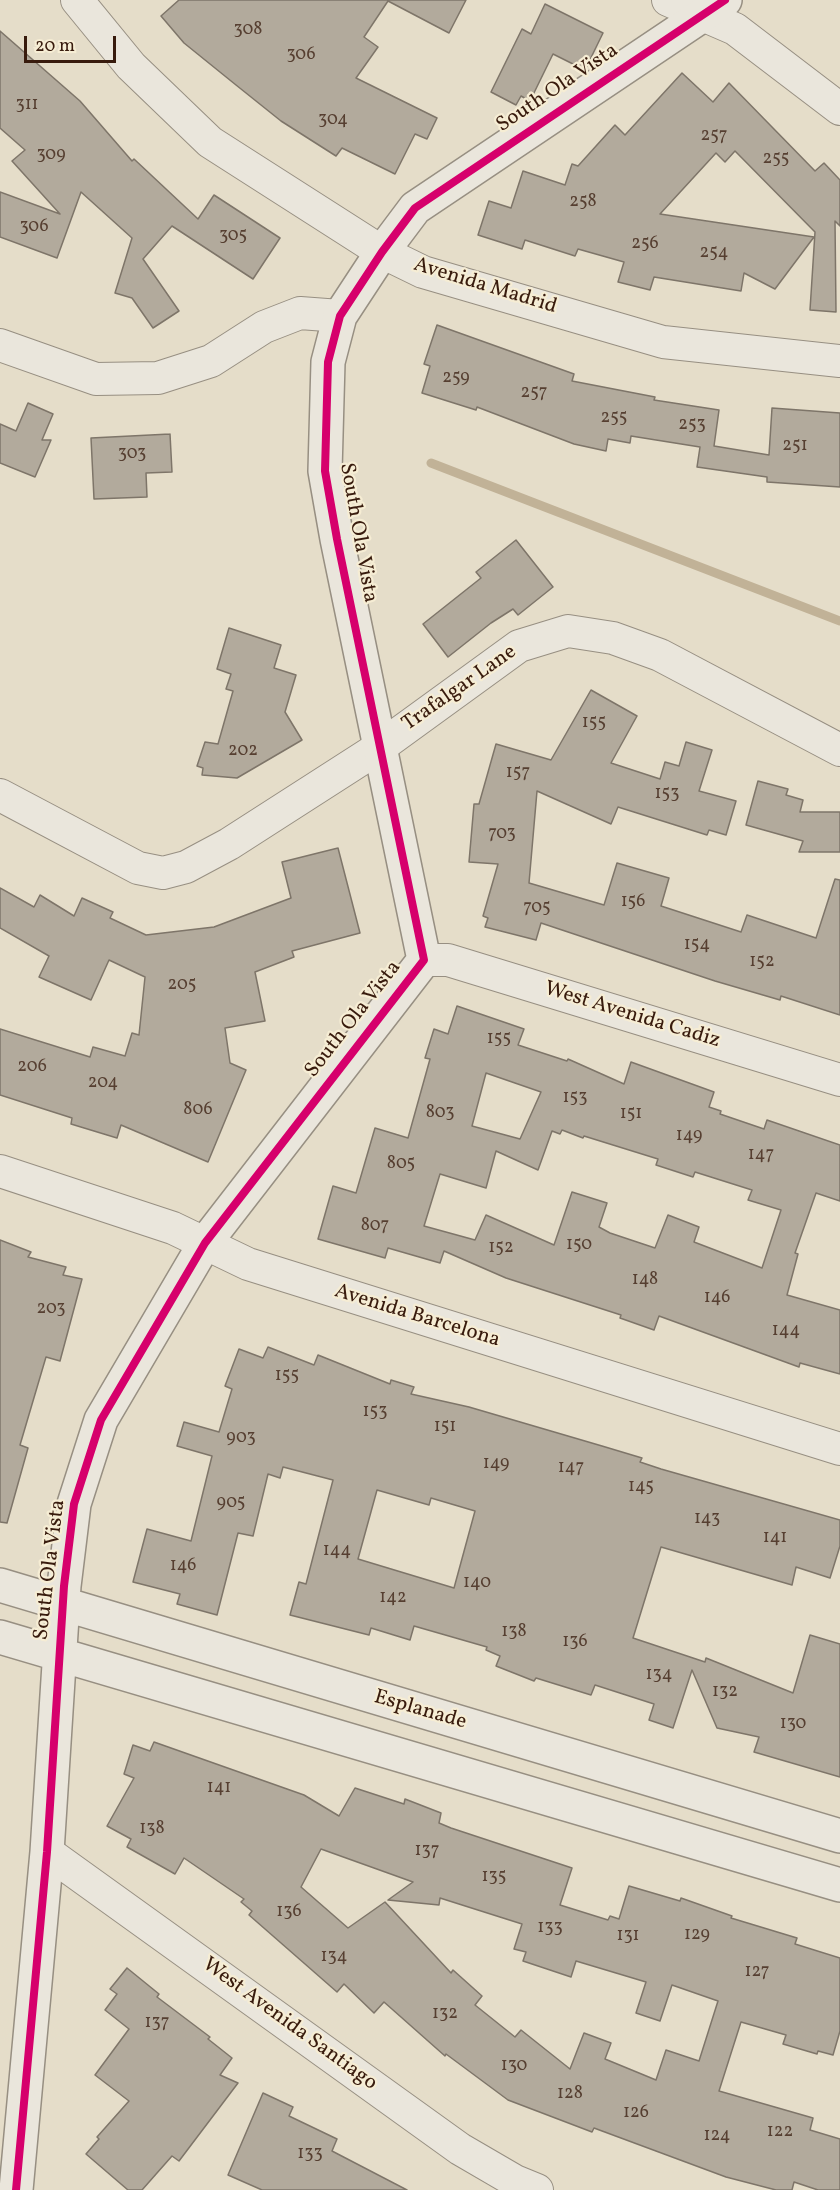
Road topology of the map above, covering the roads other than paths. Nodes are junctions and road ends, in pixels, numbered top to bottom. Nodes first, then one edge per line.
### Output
1 (76, 0) edge
2 (668, 0) edge
3 (713, 7) edge
4 (840, 109) edge
5 (381, 252) junction
6 (340, 316) junction
7 (0, 345) edge
8 (840, 361) edge
9 (380, 747) junction
10 (840, 750) edge
11 (0, 795) edge
12 (424, 960) junction
13 (840, 1080) edge
14 (0, 1172) edge
15 (205, 1243) junction
16 (840, 1449) edge
17 (0, 1585) edge
18 (62, 1605) junction
19 (0, 1637) edge
20 (59, 1655) junction
21 (489, 1731) junction
22 (474, 1777) junction
23 (840, 1836) edge
24 (47, 1852) junction
25 (840, 1885) edge
26 (16, 2190) edge
27 (537, 2190) edge

1 - 5 street, Avenida Madrid
2 - 3 street
3 - 4 street
3 - 5 street, South Ola Vista
5 - 6 street, South Ola Vista
5 - 8 street, Avenida Madrid
6 - 7 street
6 - 9 street, South Ola Vista
9 - 10 street, Trafalgar Lane
9 - 11 street, Trafalgar Lane
9 - 12 street, South Ola Vista
12 - 13 street, West Avenida Cadiz
12 - 15 street, South Ola Vista
14 - 15 street, Avenida Barcelona
15 - 16 street, Avenida Barcelona
15 - 18 street, South Ola Vista
17 - 18 street, Esplanade
18 - 20 street, South Ola Vista
18 - 21 street, Esplanade
19 - 20 street
20 - 22 street
20 - 24 street, South Ola Vista
21 - 22 street
21 - 23 street, Esplanade
22 - 25 street
24 - 26 street, South Ola Vista
24 - 27 street, West Avenida Santiago

